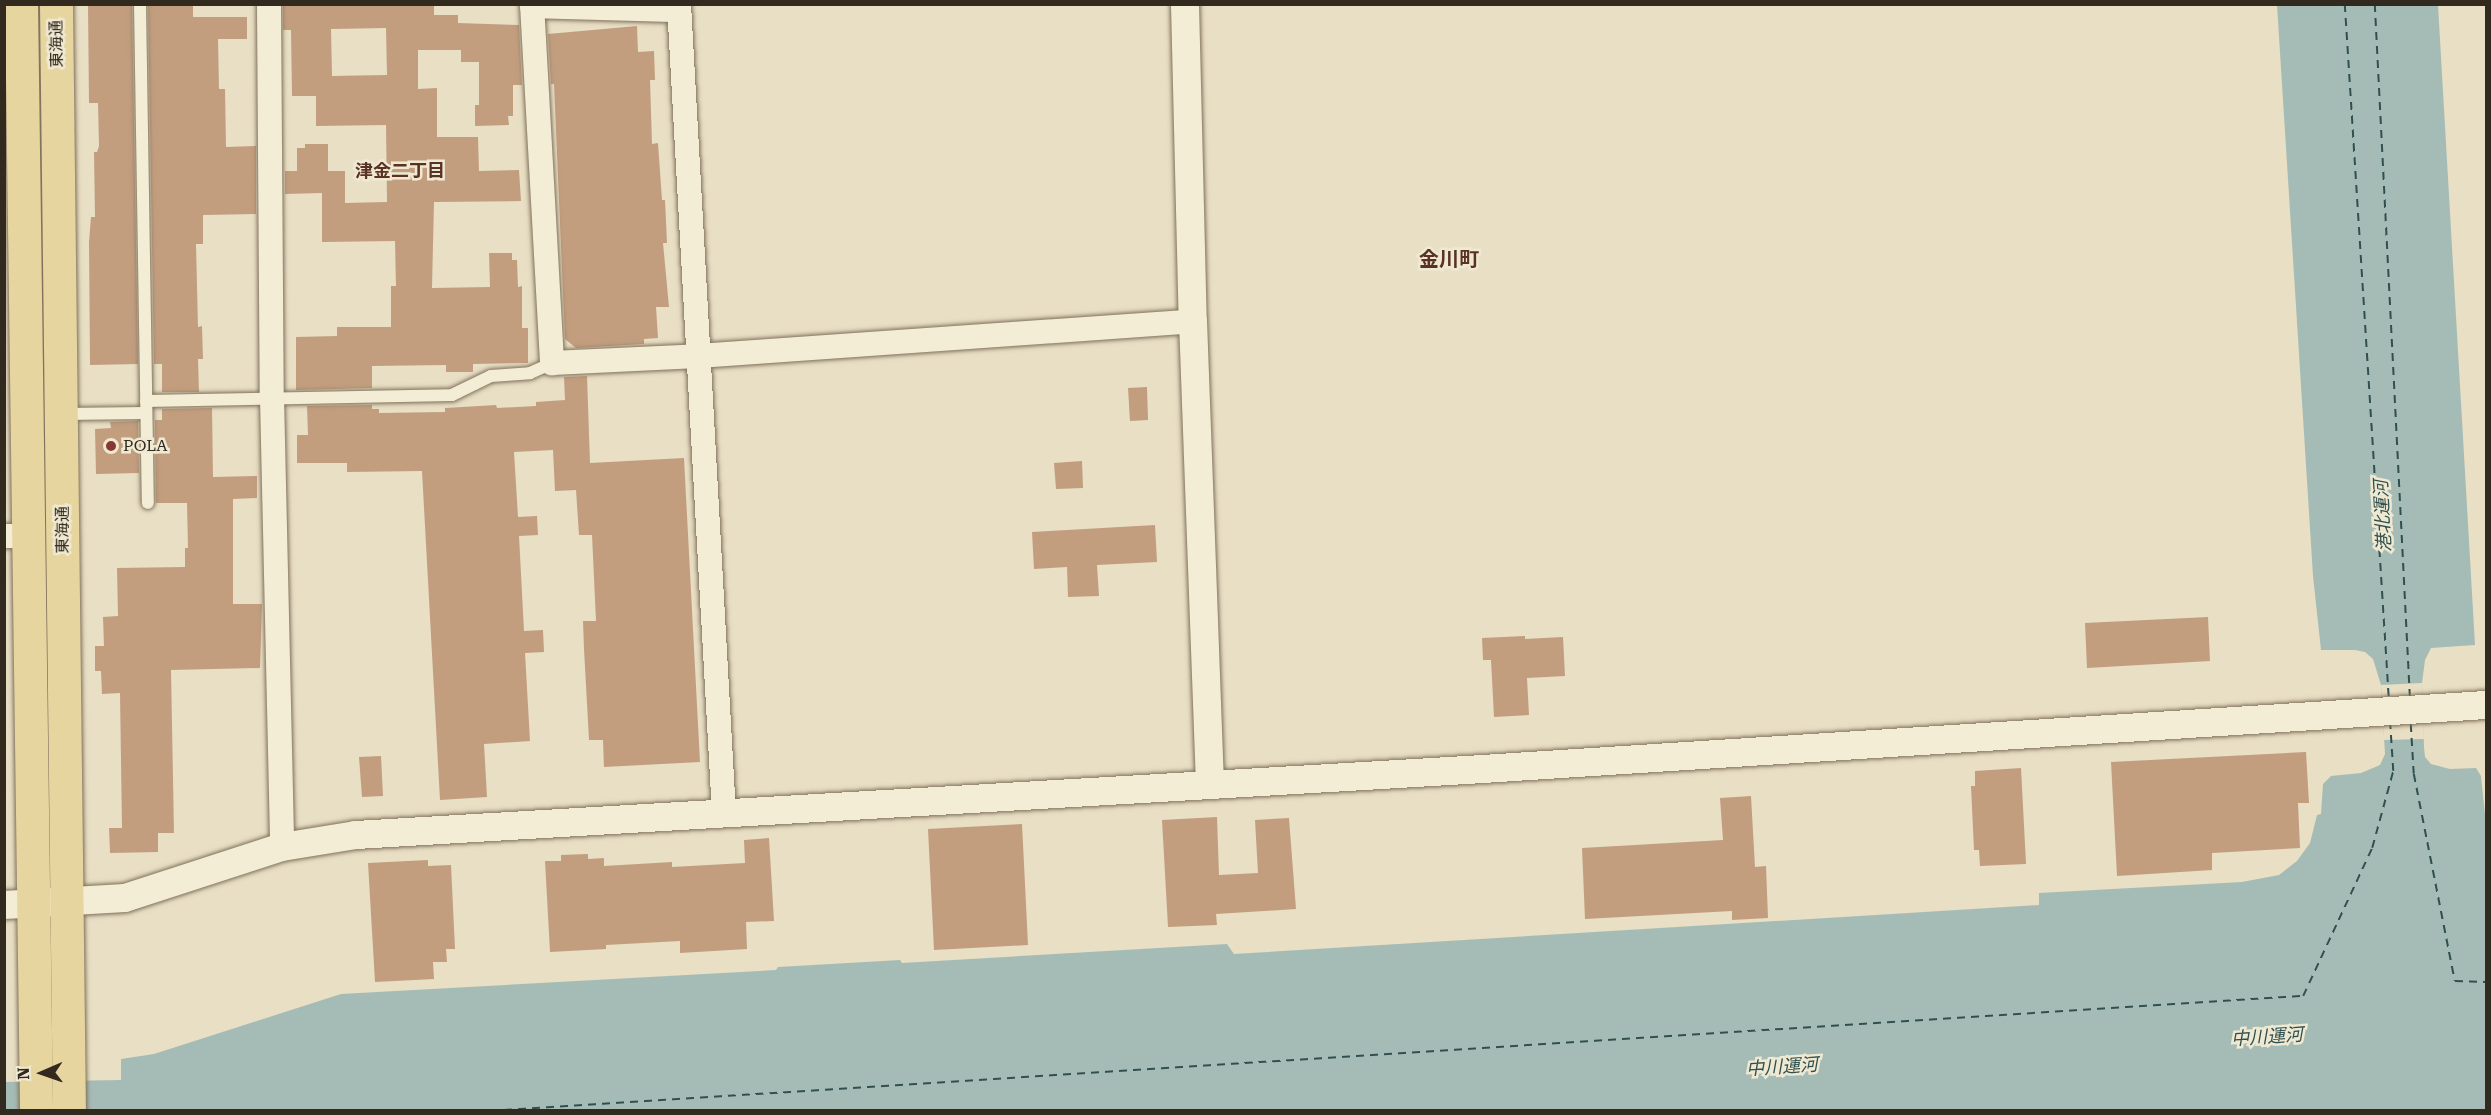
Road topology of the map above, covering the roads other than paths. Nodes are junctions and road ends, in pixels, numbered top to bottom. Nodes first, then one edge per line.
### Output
1 (21, 4) edge
2 (56, 4) edge
3 (140, 4) edge
4 (269, 4) edge
5 (1185, 4) edge
6 (532, 5) edge
7 (679, 7) edge
8 (61, 228) junction
9 (14, 230) edge
10 (1193, 321) junction
11 (698, 357) junction
12 (552, 363) junction
13 (272, 397) junction
14 (146, 407) junction
15 (62, 414) junction
16 (148, 503) dead end
17 (16, 536) edge
18 (2487, 705) edge
19 (1210, 785) junction
20 (724, 813) junction
21 (282, 847) junction
22 (35, 903) edge
23 (36, 1110) edge
24 (69, 1110) edge

1 - 9 main road
2 - 8 main road, 東海通
3 - 14 lane
4 - 13 street
5 - 10 street
6 - 7 street
6 - 12 street
7 - 11 street
8 - 9 street
8 - 15 main road, 東海通
9 - 17 main road
10 - 11 street
10 - 19 street
11 - 12 street
11 - 20 street
12 - 13 lane
13 - 14 lane
13 - 21 street
14 - 15 lane
14 - 16 lane
15 - 22 main road, 東海通
17 - 22 main road
18 - 19 street
19 - 20 street
20 - 21 street
21 - 22 street
22 - 23 main road
22 - 24 main road, 東海通

